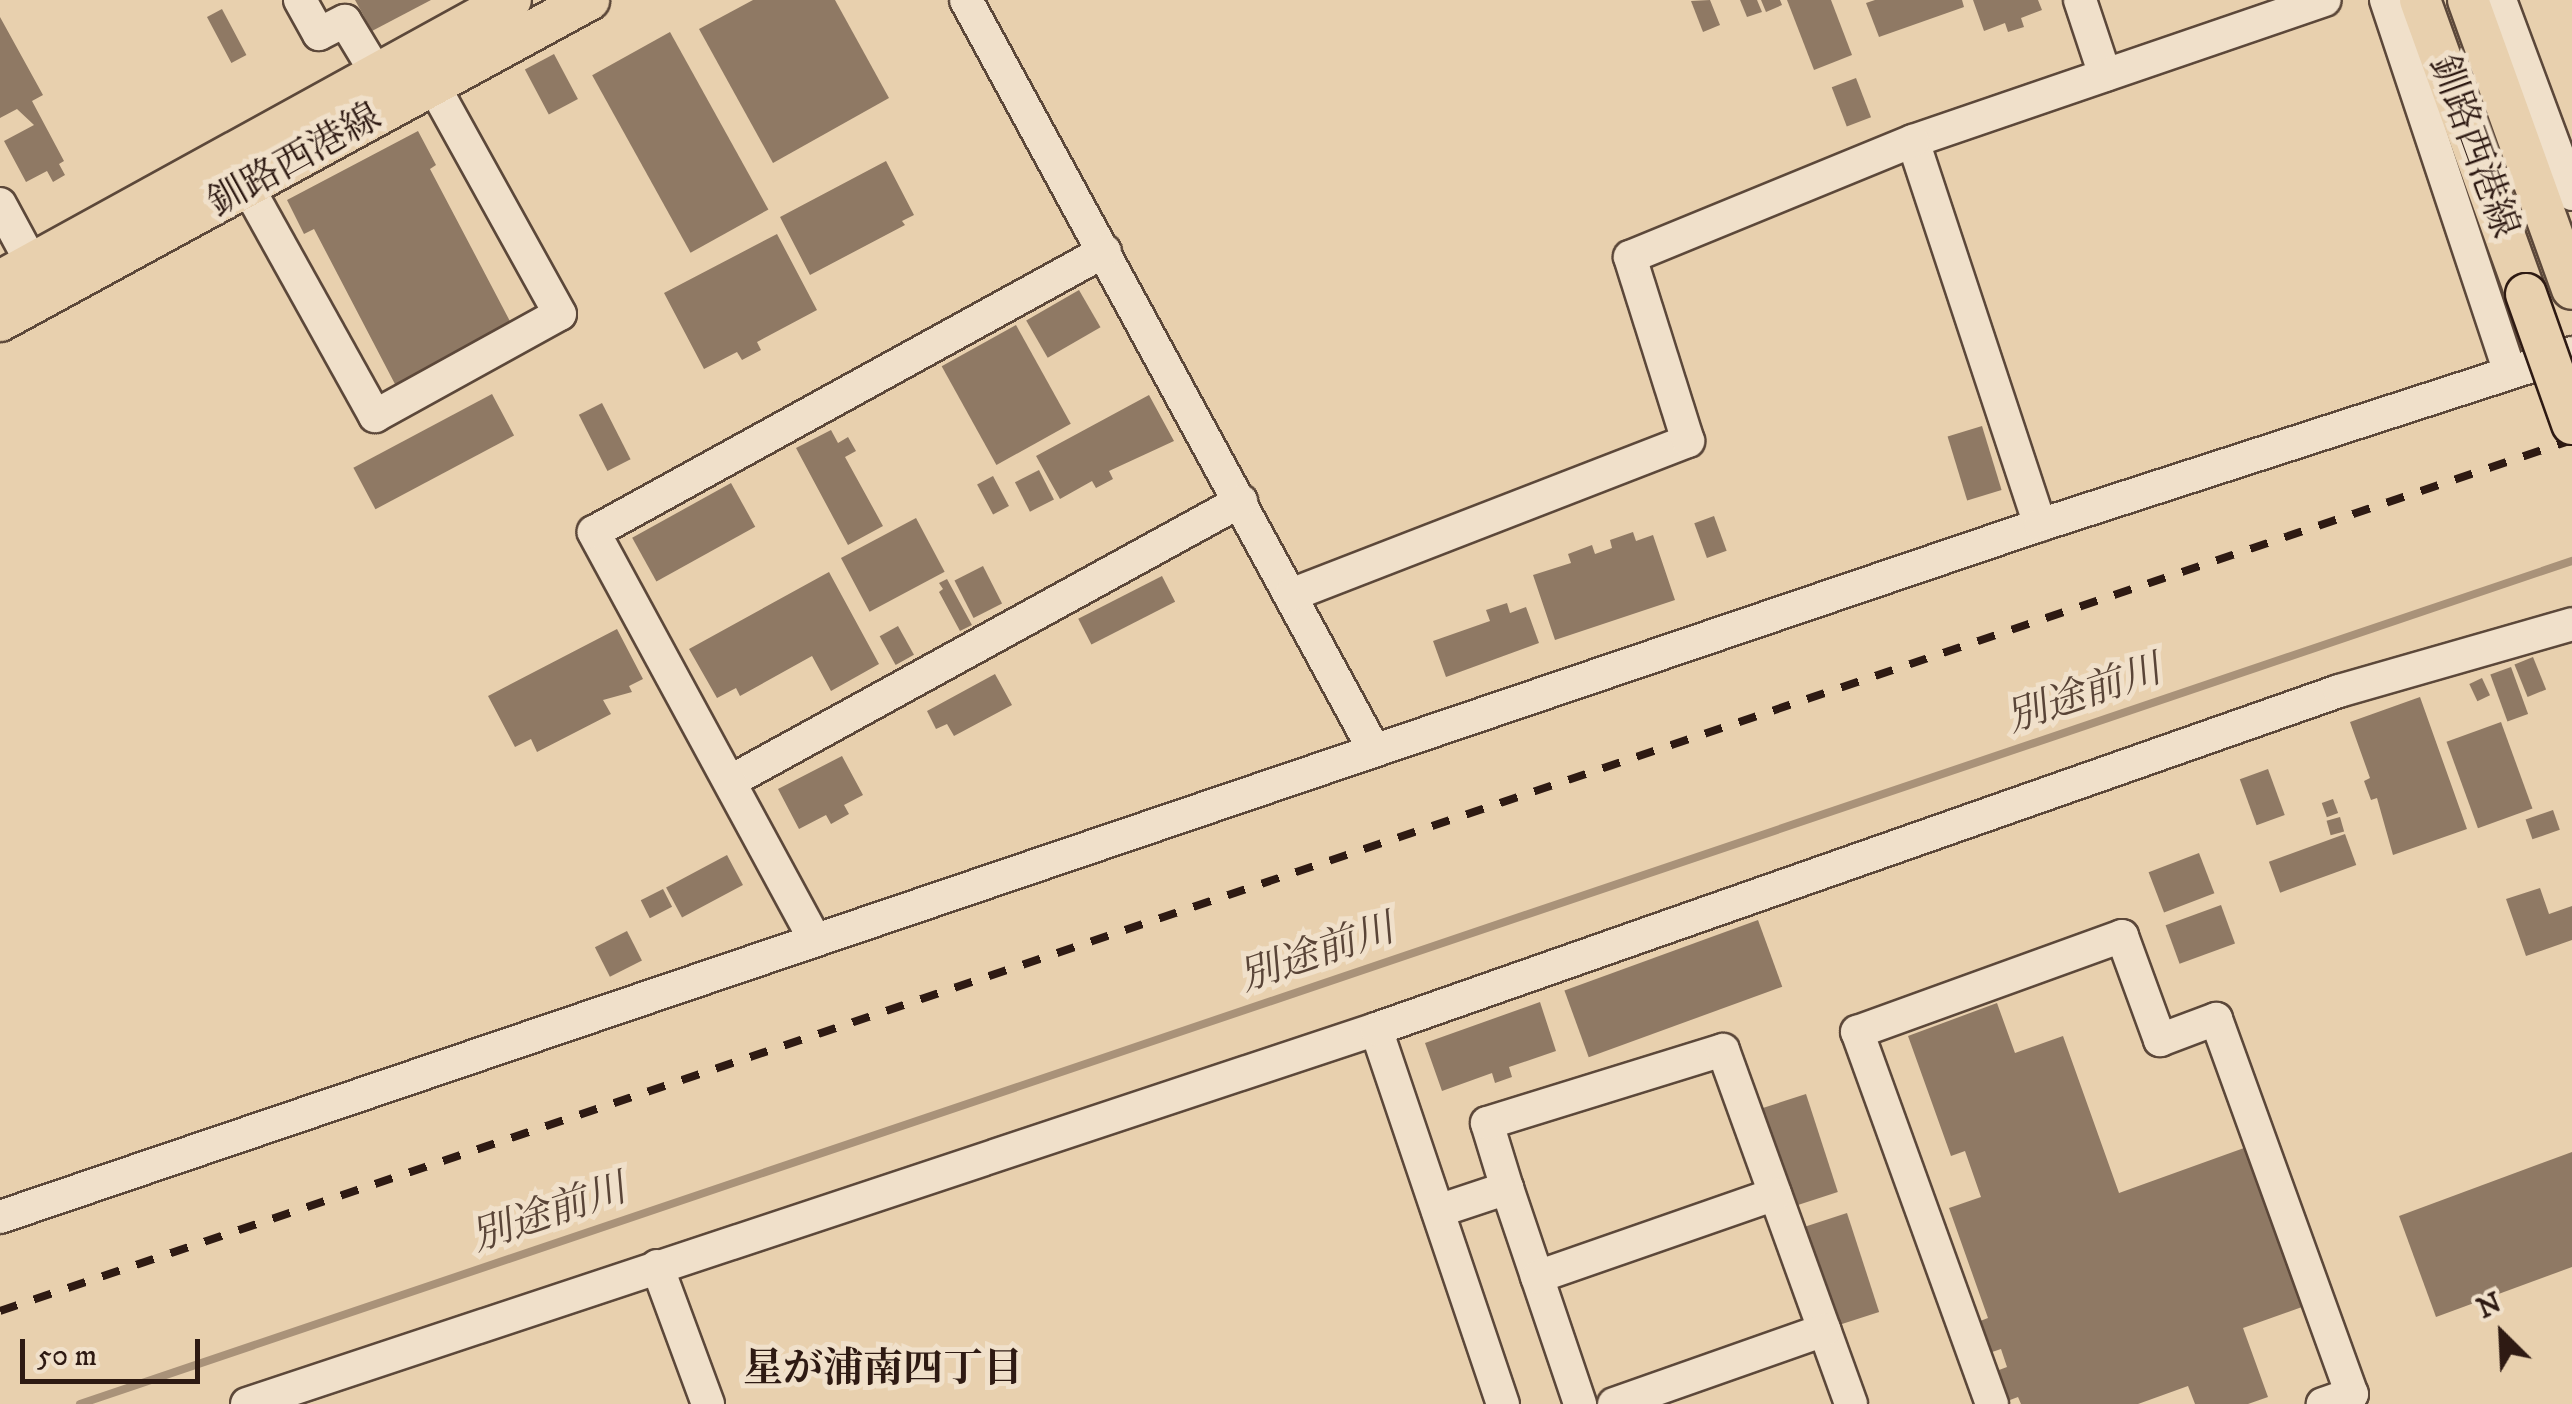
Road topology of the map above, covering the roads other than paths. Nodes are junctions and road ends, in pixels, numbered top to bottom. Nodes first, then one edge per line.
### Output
1 (300, 0) edge
2 (589, 0) edge
3 (966, 0) edge
4 (2080, 0) edge
5 (2324, 0) edge
6 (2386, 0) edge
7 (2420, 0) edge
8 (2468, 0) edge
9 (2500, 0) edge
10 (495, 4) edge
11 (376, 74) junction
12 (2106, 75) junction
13 (433, 86) junction
14 (2558, 116) edge
15 (1913, 142) junction
16 (239, 171) junction
17 (2572, 194) edge
18 (0, 204) edge
19 (1105, 251) junction
20 (27, 279) edge
21 (2571, 286) edge
22 (0, 321) edge
23 (2572, 353) edge
24 (2508, 370) junction
25 (2572, 424) edge
26 (1241, 501) junction
27 (2040, 524) junction
28 (1291, 595) junction
29 (2572, 624) edge
30 (1374, 750) junction
31 (731, 781) junction
32 (814, 938) junction
33 (1376, 1030) junction
34 (1507, 1188) junction
35 (1775, 1194) junction
36 (1438, 1211) junction
37 (0, 1217) edge
38 (657, 1266) junction
39 (1537, 1276) junction
40 (1824, 1330) junction
41 (247, 1404) edge
42 (708, 1404) edge
43 (1502, 1404) edge
44 (1580, 1404) edge
45 (1614, 1404) edge
46 (1850, 1404) edge
47 (1992, 1404) edge
48 (2323, 1404) edge

1 - 11 street
2 - 13 main road, 釧路西港線
3 - 19 street
4 - 12 street
5 - 12 street
6 - 24 street
7 - 25 main road, 釧路西港線, bridge
8 - 21 main road, 釧路西港線
9 - 14 street
10 - 11 main road, 釧路西港線
11 - 16 main road, 釧路西港線
12 - 15 street
13 - 16 main road, 釧路西港線
13 - 16 street
14 - 17 street
15 - 27 street
15 - 28 street
16 - 20 main road, 釧路西港線
18 - 20 street
19 - 26 street
19 - 31 street
20 - 22 main road, 釧路西港線
23 - 24 street
24 - 27 street
26 - 28 street
26 - 31 street
27 - 30 street
28 - 30 street
29 - 33 street
30 - 32 street
31 - 32 street
32 - 37 street
33 - 36 street
33 - 38 street
34 - 35 street
34 - 36 street
34 - 39 street
35 - 39 street
35 - 40 street
36 - 43 street
38 - 41 street
38 - 42 street
39 - 44 street
40 - 45 street
40 - 46 street
47 - 48 street

